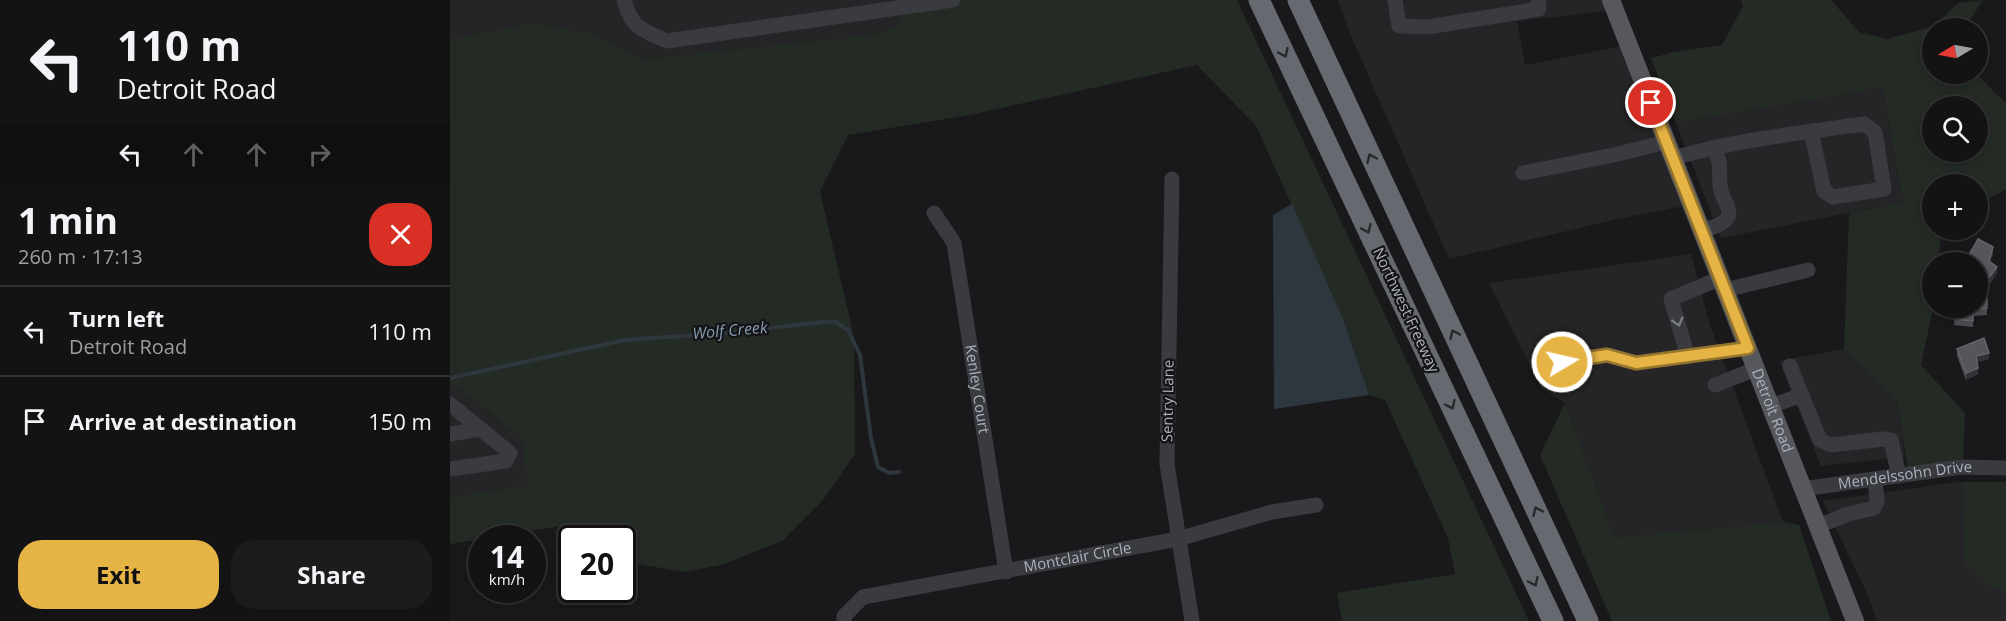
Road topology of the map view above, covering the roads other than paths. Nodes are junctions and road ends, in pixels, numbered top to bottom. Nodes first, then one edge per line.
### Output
1 (624, 0) edge
2 (953, 0) edge
3 (1259, 0) edge
4 (1298, 0) edge
5 (1395, 0) edge
6 (1538, 0) edge
7 (1611, 0) edge
8 (868, 6) edge
9 (1811, 131) junction
10 (1712, 148) junction
11 (1670, 150) junction
12 (1524, 173) dead end
13 (1172, 180) dead end
14 (934, 213) dead end
15 (1702, 231) junction
16 (1808, 270) dead end
17 (1723, 284) junction
18 (1748, 348) junction
19 (1688, 357) junction
20 (1562, 362) dead end
21 (1790, 366) dead end
22 (1756, 369) junction
23 (1715, 385) dead end
24 (1802, 395) junction
25 (450, 404) edge
26 (1771, 406) junction
27 (481, 429) junction
28 (450, 434) edge
29 (2006, 468) edge
30 (450, 469) edge
31 (1899, 476) junction
32 (1875, 480) junction
33 (1802, 489) junction
34 (1316, 505) dead end
35 (1818, 526) junction
36 (1178, 539) junction
37 (1006, 572) junction
38 (844, 618) edge
39 (1192, 621) edge
40 (1553, 621) edge
41 (1588, 621) edge
42 (1855, 621) edge

1 - 8 street
2 - 8 street
3 -> 40 highway, Northwest Freeway
41 -> 4 highway
5 - 6 street
7 - 11 main road, Detroit Road
9 - 9 street
9 - 10 street
10 - 11 street
10 - 15 street
11 - 12 street
11 - 15 main road, Detroit Road
13 - 36 street, Sentry Lane
14 - 37 street, Kenley Court
15 - 17 main road, Detroit Road
16 - 17 street
17 - 18 main road, Detroit Road
17 -> 19 street
18 - 19 street
18 - 22 main road, Detroit Road
19 - 20 street
21 - 24 street
22 - 23 street
22 - 26 main road, Detroit Road
24 - 26 street
24 - 31 street
25 - 27 street
26 - 33 main road, Detroit Road
27 - 28 street
27 - 30 street
29 - 31 street, Mendelssohn Drive
31 - 32 street, Mendelssohn Drive
32 - 33 street, Mendelssohn Drive
32 - 35 street
33 - 35 main road, Detroit Road
34 - 36 street, Montclair Circle
35 - 42 main road, Detroit Road
36 - 37 street, Montclair Circle
36 - 39 street, Sentry Lane
37 - 38 street, Montclair Circle

